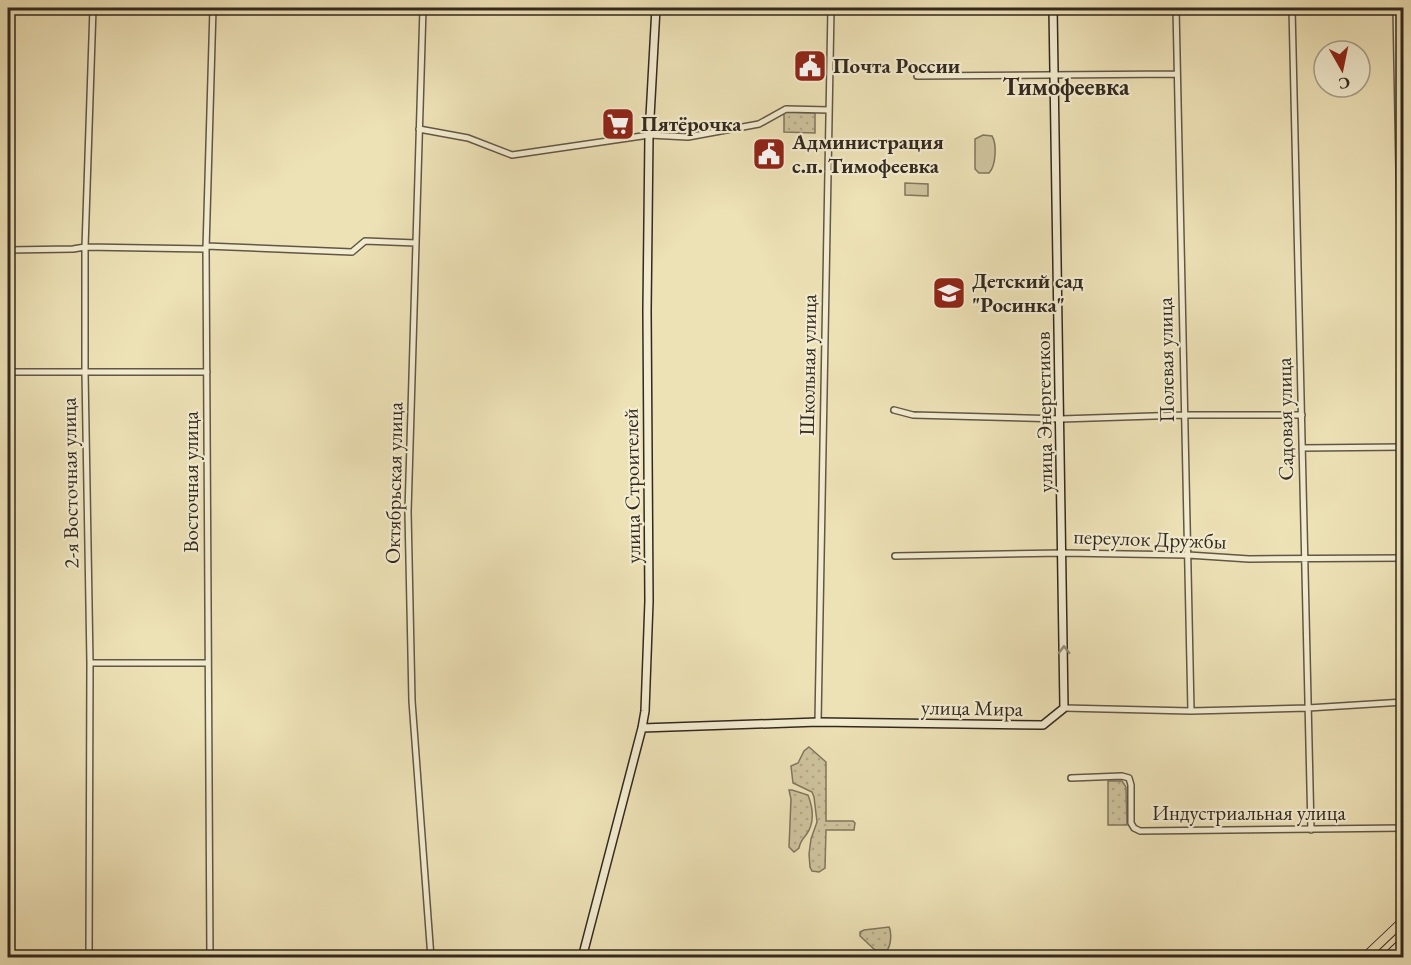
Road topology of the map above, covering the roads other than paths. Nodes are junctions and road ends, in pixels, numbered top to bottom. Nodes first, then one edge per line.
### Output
1 (93, 8) edge
2 (213, 8) edge
3 (423, 8) edge
4 (656, 8) edge
5 (831, 8) edge
6 (1053, 8) edge
7 (1176, 8) edge
8 (1292, 8) edge
9 (1396, 8) edge
10 (1177, 74) junction
11 (1054, 75) junction
12 (917, 76) dead end
13 (829, 110) junction
14 (419, 129) junction
15 (649, 135) junction
16 (416, 243) junction
17 (85, 247) junction
18 (206, 247) junction
19 (8, 250) edge
20 (1404, 313) edge
21 (8, 372) edge
22 (85, 372) junction
23 (207, 372) junction
24 (894, 411) dead end
25 (1184, 415) junction
26 (1302, 415) junction
27 (1061, 419) junction
28 (1404, 447) edge
29 (1302, 448) junction
30 (1063, 553) junction
31 (1188, 555) junction
32 (895, 556) dead end
33 (1305, 558) junction
34 (1404, 558) edge
35 (90, 663) junction
36 (207, 663) junction
37 (1404, 702) edge
38 (1064, 708) junction
39 (1308, 708) junction
40 (1191, 711) junction
41 (818, 722) junction
42 (642, 728) junction
43 (1071, 778) dead end
44 (1404, 828) edge
45 (1311, 830) junction
46 (1404, 920) edge
47 (1404, 941) edge
48 (89, 957) edge
49 (210, 957) edge
50 (431, 957) edge
51 (582, 957) edge
52 (1364, 957) edge
53 (1386, 957) edge

1 - 17 street, 2-я Восточная улица
2 - 18 street, Восточная улица
3 - 14 street, Октябрьская улица
4 - 15 street, улица Строителей
5 - 13 street, Школьная улица
6 - 11 street, улица Энергетиков
7 - 10 street, Полевая улица
8 - 26 street, Садовая улица
9 - 20 street
10 - 11 street
10 - 25 street, Полевая улица
11 - 12 street
11 - 27 street, улица Энергетиков
13 - 15 street
13 - 41 street, Школьная улица
14 - 15 street
14 - 16 street, Октябрьская улица
15 - 42 street, улица Строителей
16 - 18 street
16 - 50 street, Октябрьская улица
17 - 18 street
17 - 19 street
17 - 22 street, 2-я Восточная улица
18 - 23 street, Восточная улица
21 - 22 street
22 - 23 street
22 - 35 street, 2-я Восточная улица
23 - 36 street, Восточная улица
24 - 27 street
25 - 26 street
25 - 27 street
25 - 31 street, Полевая улица
26 - 29 street, Садовая улица
27 - 30 street, улица Энергетиков
28 - 29 street
29 - 33 street, Садовая улица
30 - 31 street, переулок Дружбы
30 - 32 street, переулок Дружбы
38 -> 30 street, улица Энергетиков
31 - 33 street, переулок Дружбы
31 - 40 street, Полевая улица
33 - 34 street, переулок Дружбы
33 - 39 street, Садовая улица
35 - 36 street
35 - 48 street, 2-я Восточная улица
36 - 49 street, Восточная улица
37 - 39 street
38 - 40 street
38 - 41 street, улица Мира
39 - 40 street
39 - 45 street, Садовая улица
41 - 42 street, улица Мира
42 - 51 street, улица Строителей
43 - 45 street, Индустриальная улица
44 - 45 street, Индустриальная улица
46 - 52 main road
47 - 53 main road

